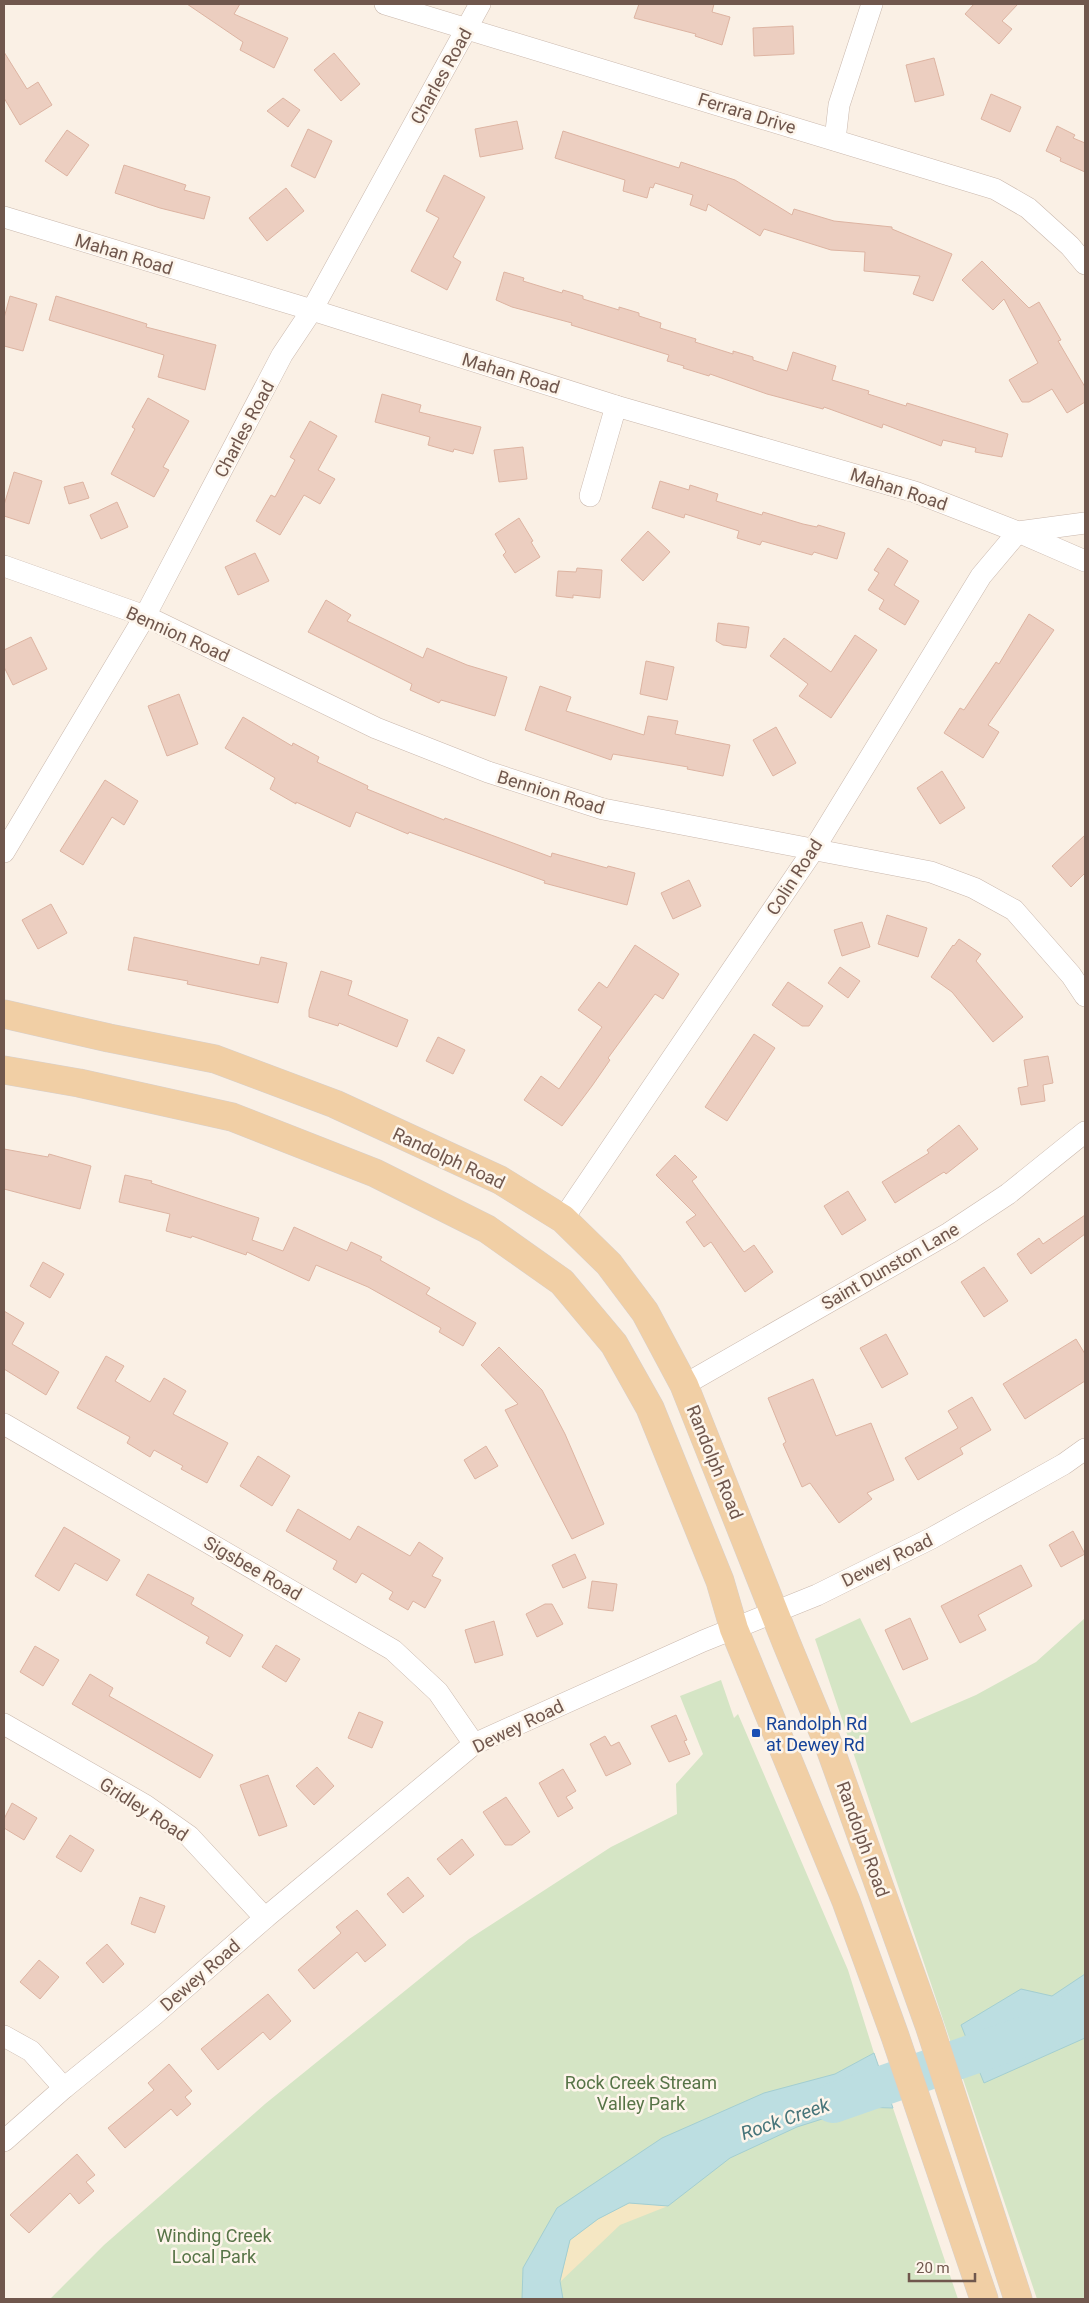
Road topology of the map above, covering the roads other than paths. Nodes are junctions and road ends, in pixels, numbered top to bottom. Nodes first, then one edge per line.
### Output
1 (385, 4) edge
2 (480, 4) edge
3 (872, 4) edge
4 (468, 28) junction
5 (835, 140) junction
6 (4, 201) edge
7 (10, 219) edge
8 (1078, 241) edge
9 (1085, 264) edge
10 (312, 310) junction
11 (616, 406) junction
12 (590, 496) dead end
13 (1085, 523) edge
14 (1018, 532) junction
15 (1085, 561) edge
16 (4, 566) edge
17 (145, 616) junction
18 (814, 849) junction
19 (4, 852) edge
20 (1085, 996) edge
21 (4, 1014) edge
22 (4, 1070) edge
23 (1085, 1132) edge
24 (564, 1219) junction
25 (684, 1385) junction
26 (4, 1424) edge
27 (1085, 1449) edge
28 (774, 1612) junction
29 (734, 1629) junction
30 (4, 1724) edge
31 (474, 1744) junction
32 (265, 1918) junction
33 (4, 2036) edge
34 (64, 2088) junction
35 (4, 2142) edge
36 (984, 2299) edge
37 (1018, 2299) edge

1 - 4 street, Ferrara Drive
2 - 4 street, Charles Road
3 - 5 street
4 - 5 street, Ferrara Drive
4 - 10 street, Charles Road
5 - 8 street, Ferrara Drive
6 - 7 street
7 - 10 street, Mahan Road
8 - 9 street, Ferrara Drive
10 - 11 street, Mahan Road
10 - 17 street, Charles Road
11 - 12 street
11 - 14 street, Mahan Road
13 - 14 street, Mahan Road
14 - 15 street, Mahan Road
14 - 18 street, Colin Road
16 - 17 street, Bennion Road
17 - 18 street, Bennion Road
17 - 19 street, Charles Road
18 - 20 street, Bennion Road
18 - 24 street, Colin Road
21 - 24 main road, Randolph Road
22 - 29 main road
23 - 25 street, Saint Dunston Lane
24 - 25 main road, Randolph Road
25 - 28 main road, Randolph Road
26 - 31 street, Sigsbee Road
27 - 28 street, Dewey Road
28 - 29 street, Dewey Road
28 - 37 main road, Randolph Road
29 - 31 street, Dewey Road
29 - 36 main road
30 - 32 street, Gridley Road
31 - 32 street, Dewey Road
32 - 34 street, Dewey Road
33 - 34 street
34 - 35 street, Dewey Road

